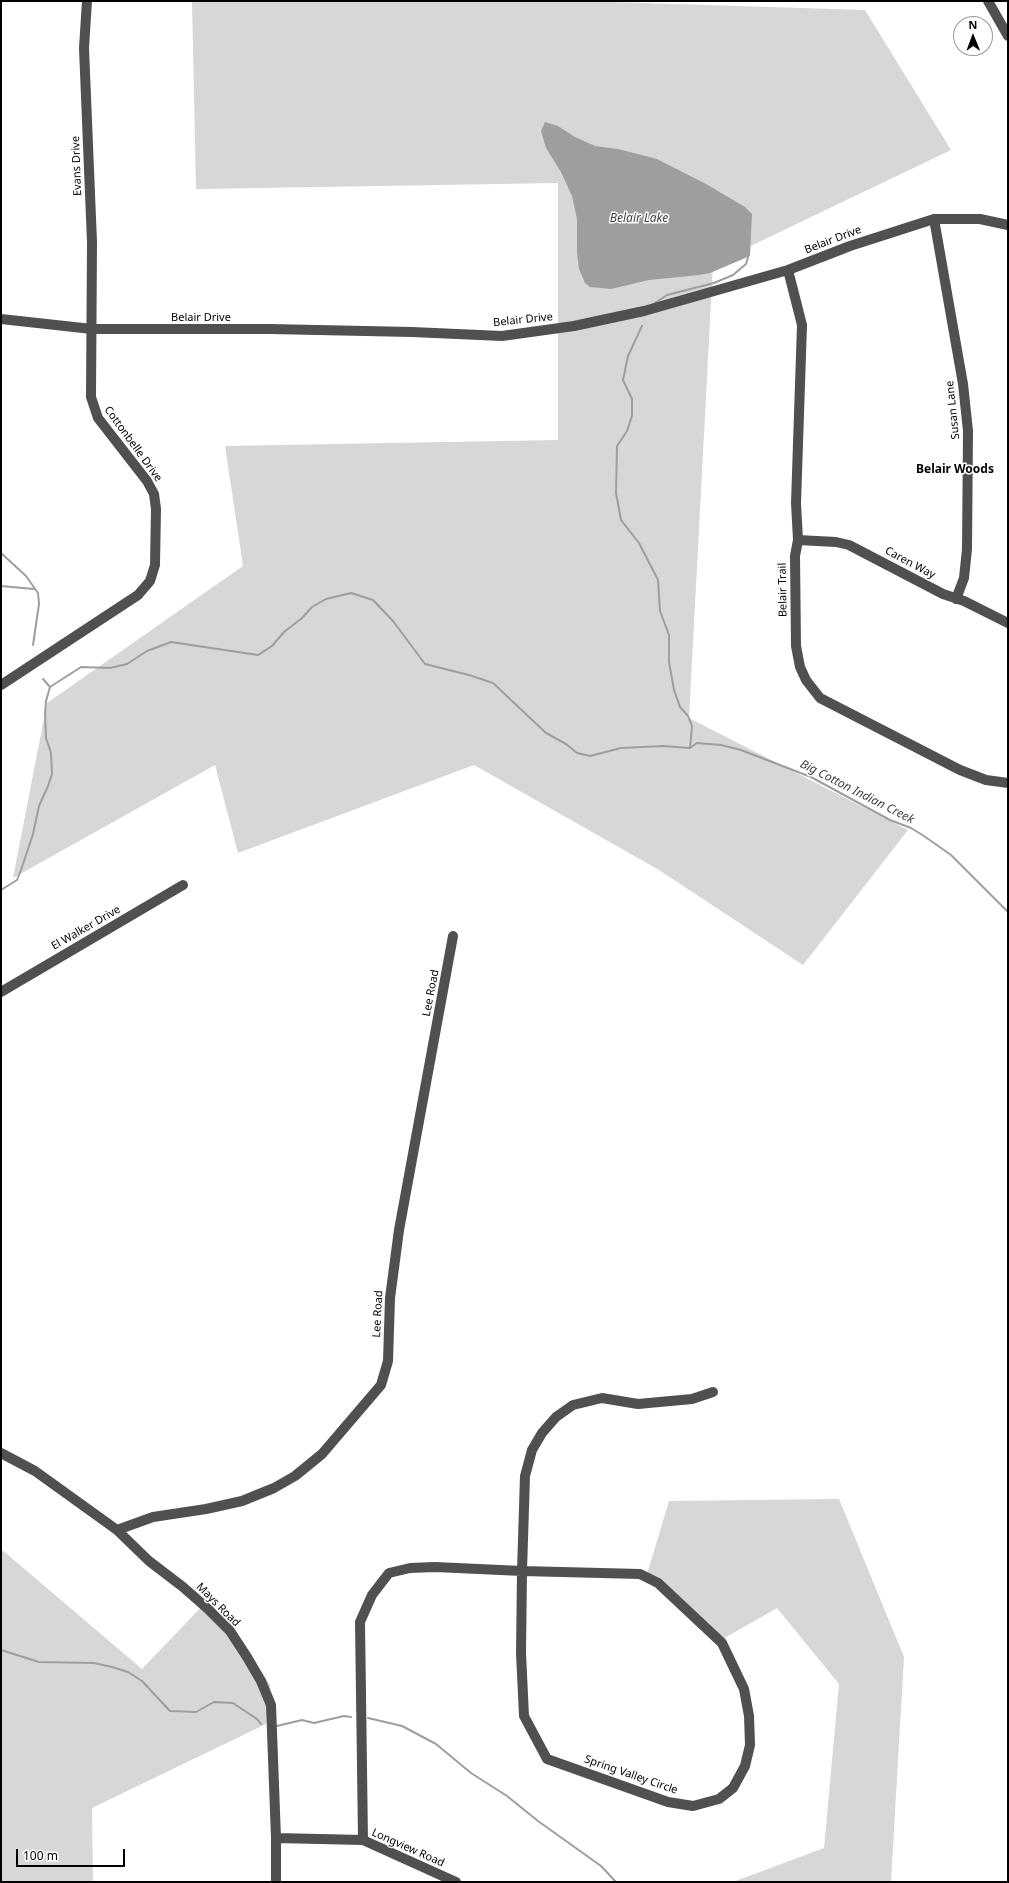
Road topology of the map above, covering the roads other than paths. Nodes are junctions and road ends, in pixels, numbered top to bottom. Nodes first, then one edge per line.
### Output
1 (87, 1) edge
2 (988, 1) edge
3 (1008, 36) edge
4 (934, 219) junction
5 (1008, 225) edge
6 (788, 270) junction
7 (1, 319) edge
8 (92, 329) junction
9 (798, 540) junction
10 (956, 599) junction
11 (1008, 623) edge
12 (1, 685) edge
13 (1008, 783) edge
14 (183, 885) dead end
15 (453, 936) dead end
16 (1, 992) edge
17 (713, 1392) dead end
18 (1, 1453) edge
19 (117, 1530) junction
20 (522, 1571) junction
21 (276, 1838) junction
22 (363, 1840) junction
23 (451, 1881) edge
24 (276, 1882) edge

1 - 8 street, Evans Drive
2 - 3 street
4 - 5 street, Belair Drive
4 - 6 street, Belair Drive
4 - 10 street, Susan Lane
6 - 8 street, Belair Drive
6 - 9 street, Belair Trail
7 - 8 street, Belair Drive
8 - 12 street, Cottonbelle Drive
9 - 10 street, Caren Way
9 - 13 street, Belair Trail
10 - 11 street, Caren Way
14 - 16 street, El Walker Drive
15 - 19 street, Lee Road
17 - 20 street
18 - 19 street, Mays Road
19 - 21 street, Mays Road
20 - 20 street, Spring Valley Circle
20 - 22 street, Spring Valley Circle
21 - 22 street, Longview Road
21 - 24 street, Mays Road
22 - 23 street, Longview Road

